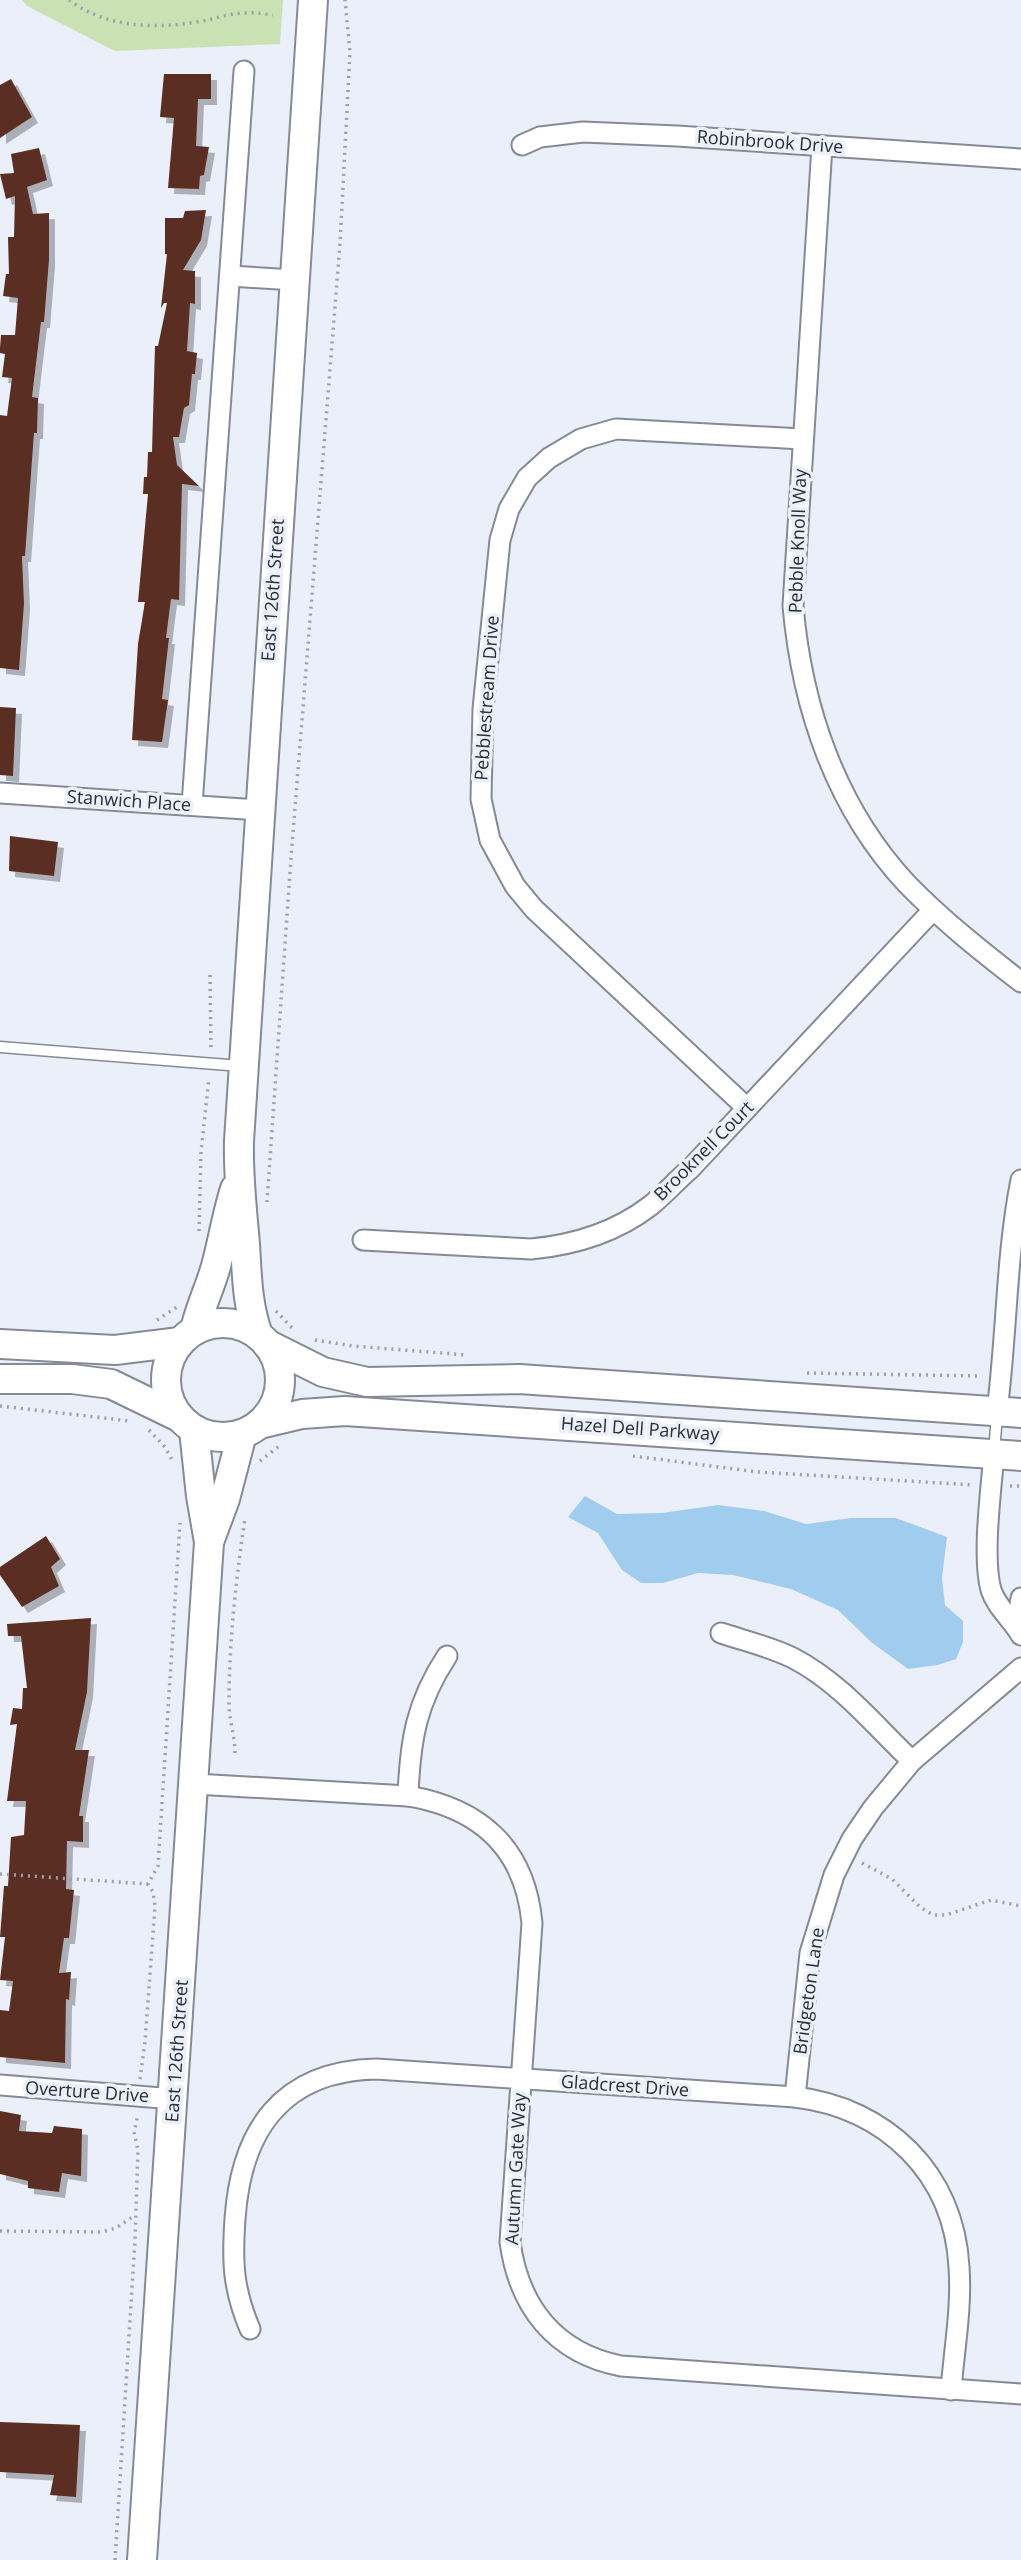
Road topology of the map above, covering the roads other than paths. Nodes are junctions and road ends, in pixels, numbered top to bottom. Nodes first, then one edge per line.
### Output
1 (313, 0) edge
2 (244, 71) dead end
3 (522, 145) dead end
4 (822, 146) junction
5 (1021, 159) edge
6 (230, 276) junction
7 (294, 280) junction
8 (802, 439) junction
9 (0, 793) edge
10 (192, 805) junction
11 (259, 810) junction
12 (933, 909) junction
13 (1021, 982) edge
14 (0, 1047) edge
15 (242, 1066) junction
16 (747, 1108) junction
17 (238, 1180) junction
18 (1021, 1180) edge
19 (363, 1240) dead end
20 (187, 1336) junction
21 (263, 1340) junction
22 (0, 1344) edge
23 (0, 1379) edge
24 (1009, 1412) edge
25 (186, 1423) junction
26 (251, 1429) junction
27 (1008, 1455) edge
28 (209, 1542) junction
29 (1021, 1598) edge
30 (1019, 1631) edge
31 (722, 1633) dead end
32 (447, 1657) dead end
33 (1021, 1668) edge
34 (912, 1761) junction
35 (195, 1784) junction
36 (408, 1796) junction
37 (520, 2079) junction
38 (0, 2085) edge
39 (794, 2098) junction
40 (174, 2099) junction
41 (250, 2329) dead end
42 (951, 2390) junction
43 (1021, 2394) edge
44 (142, 2560) edge

1 - 7 street, East 126th Street
2 - 6 street
3 - 4 street, Robinbrook Drive
4 - 5 street, Robinbrook Drive
4 - 8 street, Pebble Knoll Way
6 - 7 street
6 - 10 street
7 - 11 street, East 126th Street
8 - 12 street, Pebble Knoll Way
8 - 16 street, Pebblestream Drive
9 - 10 street, Stanwich Place
10 - 11 street, Stanwich Place
11 - 15 street, East 126th Street
12 - 13 street, Pebble Knoll Way
12 - 16 street, Brooknell Court
14 - 15 lane
15 - 17 street, East 126th Street
16 - 19 street, Brooknell Court
17 - 20 street, East 126th Street
17 - 21 street, East 126th Street
18 - 24 street
20 - 21 street
20 - 22 street
20 - 25 street
21 - 24 street
21 - 26 street
23 - 25 street
24 - 27 lane
25 - 26 street
25 - 28 street, East 126th Street
26 - 27 street, Hazel Dell Parkway
26 - 28 street, East 126th Street
27 - 30 street
28 - 35 street, East 126th Street
29 - 30 street
31 - 34 street
32 - 36 street
33 - 34 street, Bridgeton Lane
34 - 39 street, Bridgeton Lane
35 - 36 street, Autumn Gate Way
35 - 40 street, East 126th Street
36 - 37 street, Autumn Gate Way
37 - 39 street, Gladcrest Drive
37 - 41 street, Gladcrest Drive
37 - 42 street, Autumn Gate Way
38 - 40 street, Overture Drive
39 - 42 street, Gladcrest Drive
40 - 44 street, East 126th Street
42 - 43 street, Autumn Gate Way

